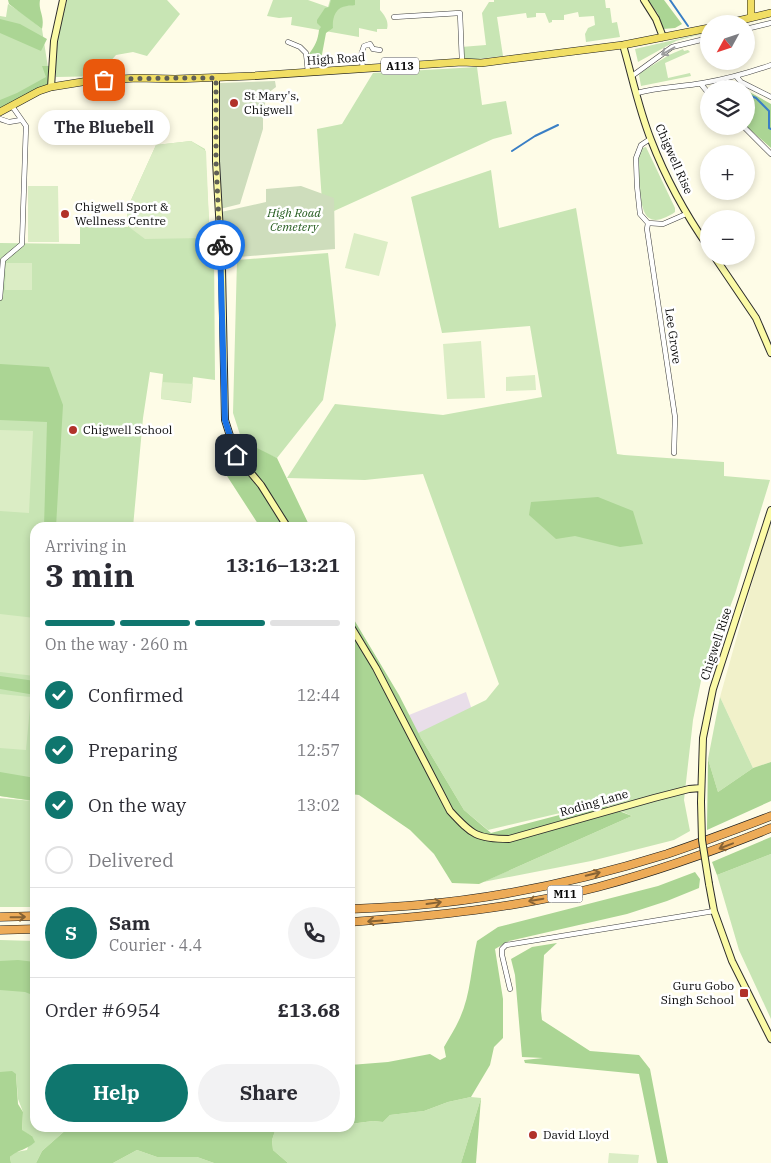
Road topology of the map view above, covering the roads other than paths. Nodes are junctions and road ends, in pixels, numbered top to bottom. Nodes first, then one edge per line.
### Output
1 (63, 0) edge
2 (644, 0) edge
3 (751, 0) edge
4 (771, 13) edge
5 (751, 15) edge
6 (755, 16) edge
7 (394, 17) dead end
8 (771, 23) edge
9 (755, 27) edge
10 (700, 30) edge
11 (663, 37) junction
12 (700, 40) edge
13 (288, 42) dead end
14 (623, 44) junction
15 (380, 50) dead end
16 (462, 62) junction
17 (771, 65) edge
18 (363, 68) junction
19 (308, 72) junction
20 (632, 76) junction
21 (736, 76) junction
22 (216, 78) junction
23 (718, 80) edge
24 (700, 84) edge
25 (51, 86) junction
26 (637, 93) junction
27 (771, 97) edge
28 (12, 106) junction
29 (0, 112) edge
30 (0, 119) edge
31 (21, 120) junction
32 (752, 135) edge
33 (650, 139) junction
34 (771, 154) edge
35 (686, 214) junction
36 (648, 223) junction
37 (700, 235) edge
38 (720, 265) edge
39 (0, 298) edge
40 (771, 353) edge
41 (674, 453) dead end
42 (771, 510) edge
43 (284, 522) edge
44 (355, 634) edge
45 (701, 788) junction
46 (771, 816) edge
47 (771, 828) edge
48 (355, 909) edge
49 (714, 911) junction
50 (30, 916) edge
51 (0, 917) edge
52 (355, 922) edge
53 (30, 929) edge
54 (0, 930) edge
55 (510, 989) dead end
56 (771, 1039) edge

1 - 25 street
2 - 11 street
3 - 5 main road
4 - 6 main road
7 - 16 street
8 - 9 street
10 - 11 main road, High Road / A113
11 - 14 main road, High Road / A113
12 -> 20 street
13 - 19 street
14 - 16 main road, High Road / A113
14 - 20 street, Chigwell Rise
15 - 18 street
16 - 18 main road, High Road / A113
17 - 21 street
18 - 19 main road, High Road / A113
19 - 22 main road, High Road / A113
20 - 26 street, Chigwell Rise
21 - 23 street
21 - 27 street
22 - 25 main road, High Road / A113
22 - 43 street
24 - 26 street
25 - 28 main road, High Road / A113
26 - 33 street, Chigwell Rise
28 - 29 main road, High Road / A113
28 - 31 street
30 - 31 street
31 - 39 street
32 - 34 street
33 - 35 street, Chigwell Rise
33 - 36 street, Lee Grove
35 - 36 street
35 - 37 street, Chigwell Rise
36 - 41 street, Lee Grove
38 - 40 street
42 - 45 street, Chigwell Rise
44 - 45 street, Roding Lane
45 - 49 street, bridge
48 -> 46 highway, M11
47 -> 52 highway, M11
49 - 55 street
49 - 56 street
51 -> 50 highway
53 - 54 highway

